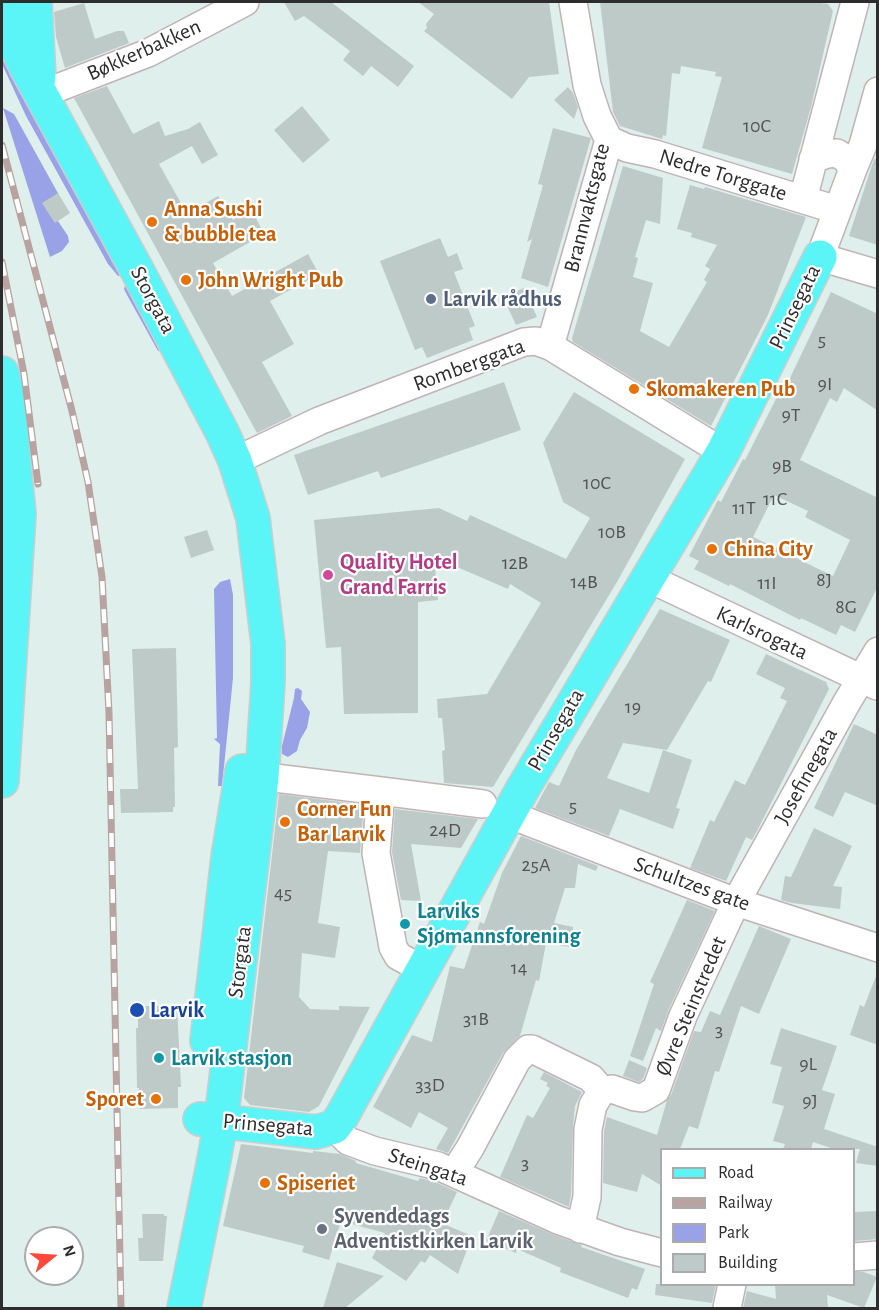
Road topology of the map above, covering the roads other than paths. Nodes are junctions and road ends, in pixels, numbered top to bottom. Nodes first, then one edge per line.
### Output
1 (245, 2) edge
2 (573, 2) edge
3 (855, 2) edge
4 (17, 5) edge
5 (878, 91) edge
6 (41, 93) junction
7 (609, 140) junction
8 (813, 159) junction
9 (853, 169) junction
10 (803, 199) junction
11 (837, 210) junction
12 (820, 256) junction
13 (878, 274) edge
14 (550, 346) junction
15 (2, 373) edge
16 (723, 452) junction
17 (235, 461) junction
18 (648, 578) junction
19 (878, 651) edge
20 (869, 683) edge
21 (251, 775) junction
22 (2, 780) edge
23 (381, 791) junction
24 (495, 809) junction
25 (736, 902) junction
26 (878, 948) edge
27 (422, 969) junction
28 (602, 1091) junction
29 (209, 1120) junction
30 (334, 1127) junction
31 (454, 1173) junction
32 (580, 1228) junction
33 (660, 1252) edge
34 (878, 1255) edge
35 (855, 1257) edge
36 (732, 1286) edge
37 (182, 1308) edge
38 (727, 1308) edge

1 - 6 street, Bøkkerbakken
2 - 7 street, Brannvaktsgate
3 - 8 street
4 - 6 main road, Storgata
5 - 9 street, Prinsegata
6 - 17 main road, Storgata
7 - 10 street, Nedre Torggate
7 - 14 street, Brannvaktsgate
8 - 9 street
8 - 10 street
9 - 11 street, Prinsegata
10 - 11 street, Nedre Torggate
11 - 12 street, Prinsegata
12 - 13 street
12 - 16 main road, Prinsegata
14 - 16 street, Romberggata
14 - 17 street, Romberggata
15 - 22 main road
16 - 18 main road, Prinsegata
17 - 21 main road, Storgata
18 - 20 street, Karlsrogata
18 - 24 main road, Prinsegata
19 - 20 street, Josefinegata
20 - 25 street, Josefinegata
21 - 23 street, Schultzes gate
21 - 29 main road, Storgata
23 - 24 street, Schultzes gate
23 - 27 street
24 - 25 street, Schultzes gate
24 - 27 main road, Prinsegata
25 - 26 street, Schultzes gate
25 - 28 street, Øvre Steinstredet
27 - 30 main road, Prinsegata
28 - 31 street
28 - 32 street
29 - 30 main road, Prinsegata
29 - 37 main road, Storgata
30 - 31 street, Steingata
31 - 32 street, Steingata
32 - 33 street, Steingata
34 - 35 street
36 - 38 street

